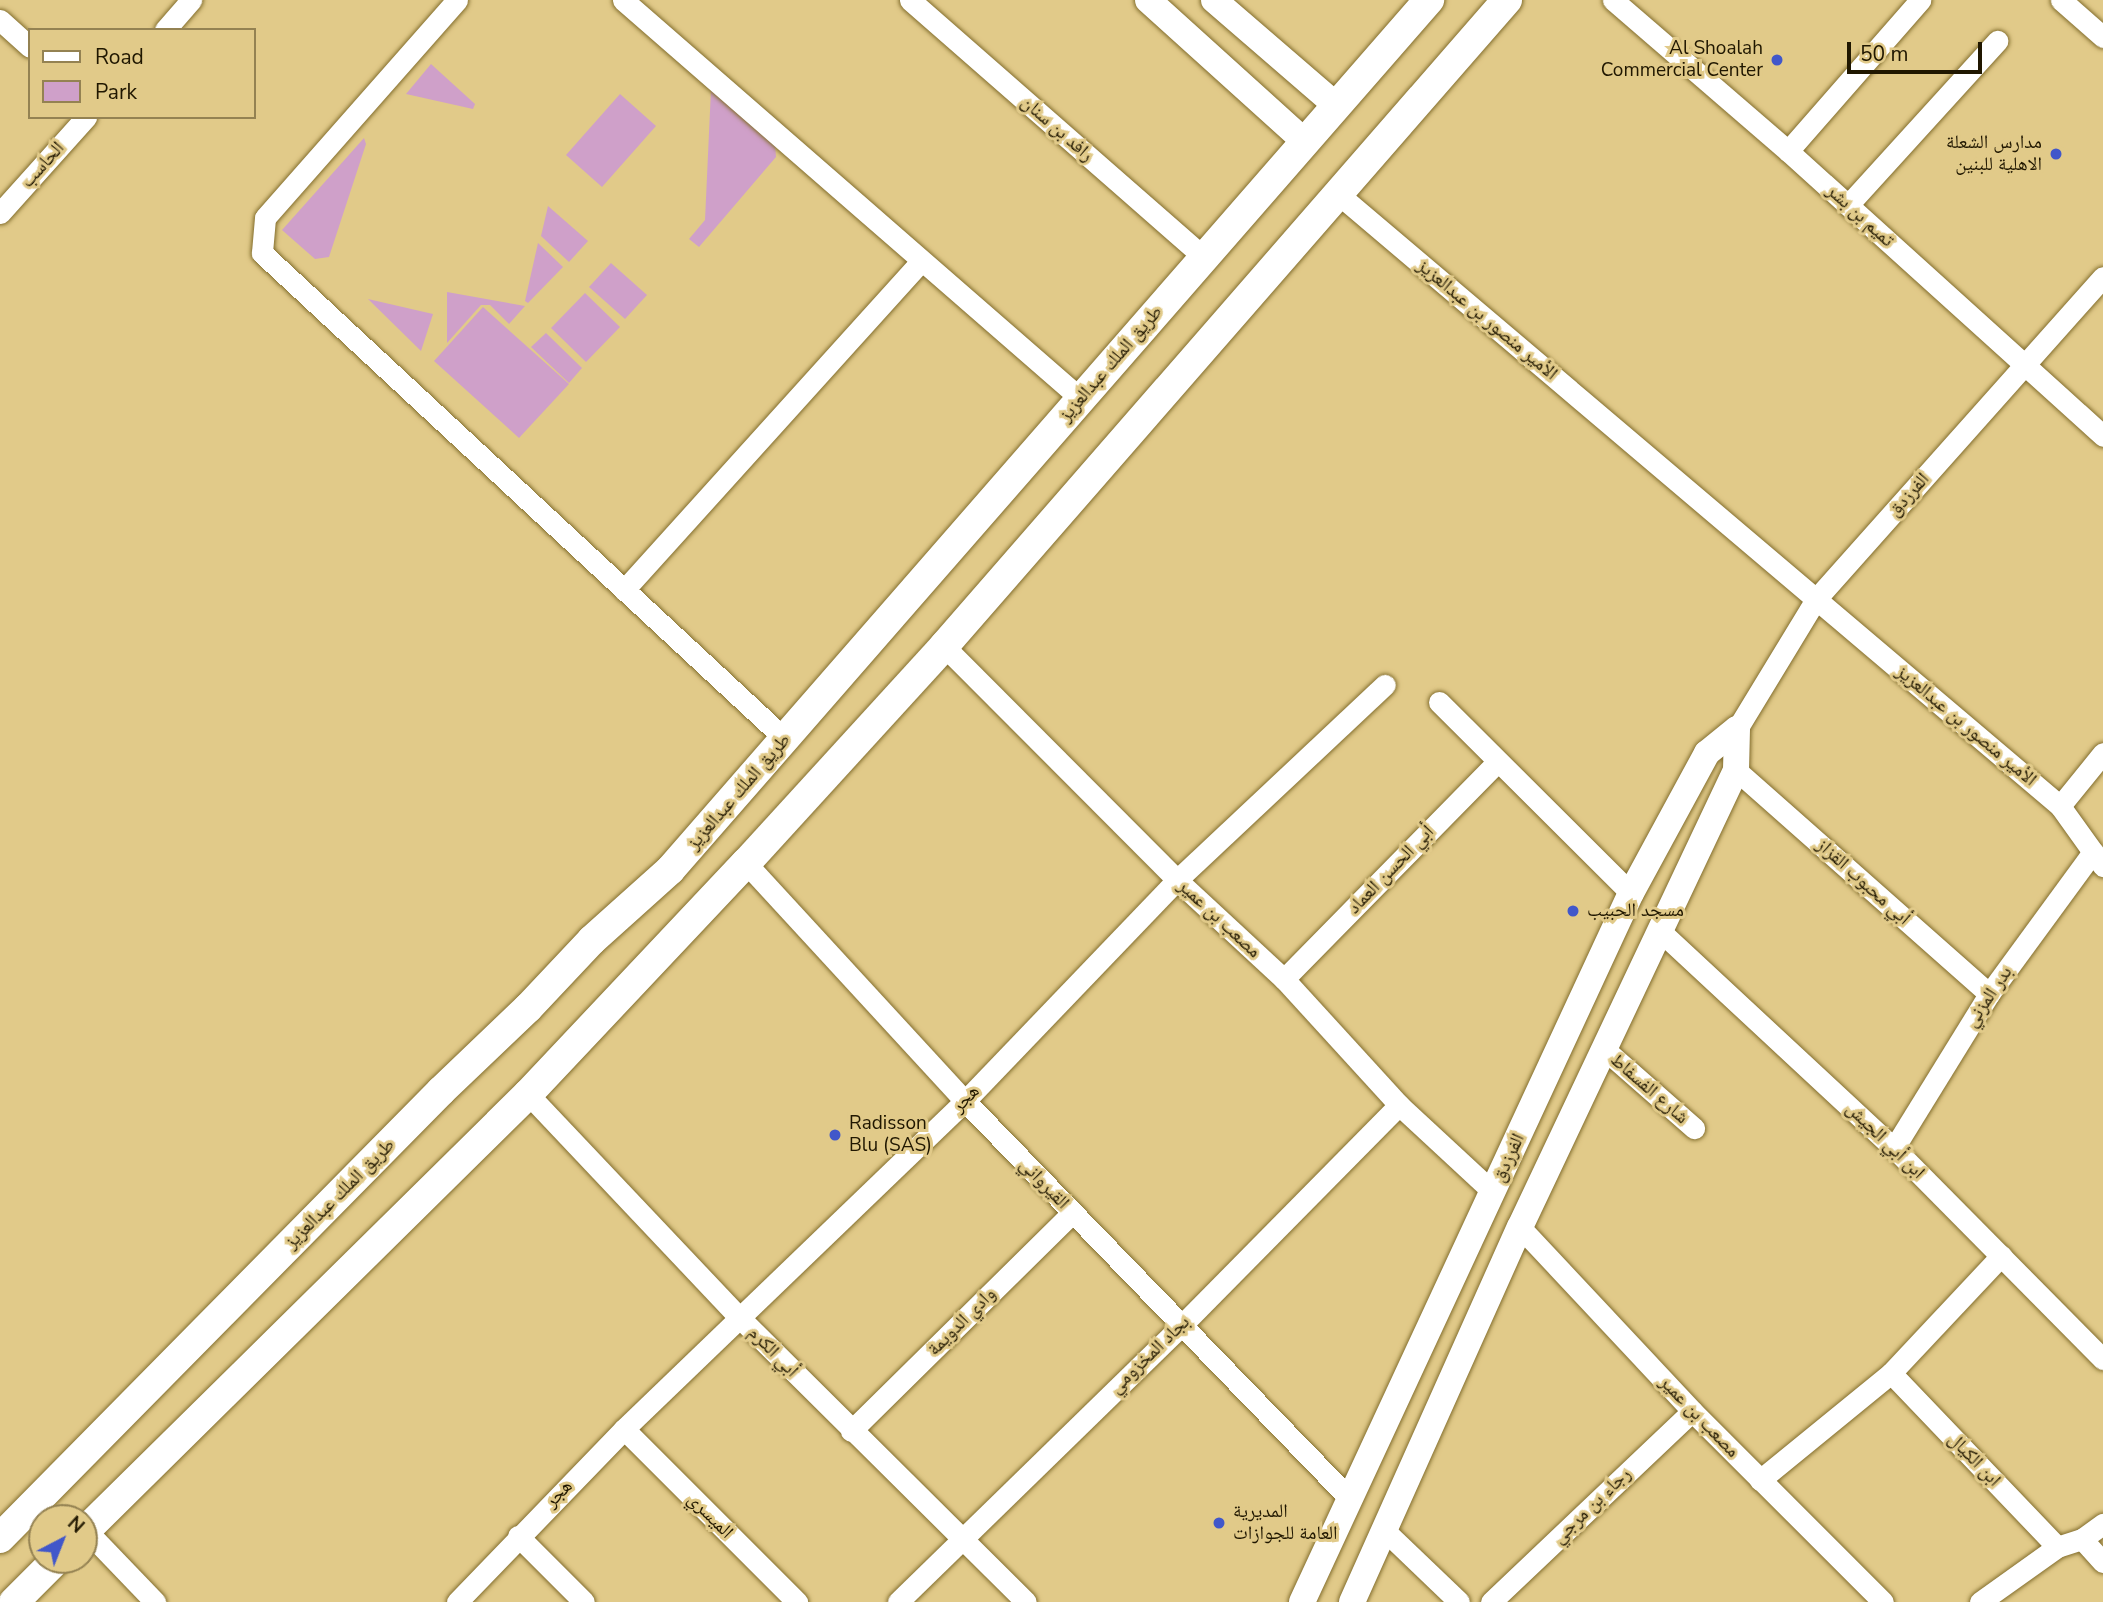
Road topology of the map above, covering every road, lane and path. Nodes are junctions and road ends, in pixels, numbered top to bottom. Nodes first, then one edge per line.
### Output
1 (191, 0) edge
2 (457, 0) edge
3 (624, 0) edge
4 (910, 0) edge
5 (1149, 0) edge
6 (1214, 0) edge
7 (1429, 0) edge
8 (1507, 0) edge
9 (1613, 0) edge
10 (1920, 0) edge
11 (2061, 0) edge
12 (0, 20) edge
13 (167, 28) edge
14 (2103, 37) edge
15 (1260, 40) junction
16 (1997, 41) dead end
17 (28, 45) edge
18 (1231, 75) junction
19 (1337, 106) junction
20 (84, 119) edge
21 (1305, 142) junction
22 (1788, 151) junction
23 (1337, 193) junction
24 (1848, 205) junction
25 (0, 213) edge
26 (1204, 257) junction
27 (921, 261) junction
28 (2103, 277) edge
29 (2024, 368) junction
30 (1081, 399) junction
31 (2103, 436) edge
32 (624, 590) junction
33 (1816, 599) junction
34 (944, 646) junction
35 (1385, 685) dead end
36 (1439, 702) dead end
37 (1737, 729) junction
38 (785, 738) junction
39 (2103, 752) edge
40 (1497, 761) junction
41 (1737, 771) junction
42 (2060, 806) junction
43 (2098, 859) edge
44 (746, 863) junction
45 (1177, 880) junction
46 (1631, 893) junction
47 (1659, 930) junction
48 (1284, 979) junction
49 (1989, 994) junction
50 (1604, 1049) junction
51 (528, 1094) junction
52 (965, 1101) junction
53 (1399, 1105) junction
54 (1694, 1128) dead end
55 (1894, 1148) junction
56 (1493, 1192) junction
57 (1072, 1213) junction
58 (1520, 1227) junction
59 (2001, 1256) junction
60 (739, 1317) junction
61 (1182, 1325) junction
62 (2103, 1359) edge
63 (1891, 1373) junction
64 (1692, 1410) junction
65 (624, 1429) junction
66 (851, 1431) junction
67 (1760, 1479) junction
68 (1349, 1497) junction
69 (98, 1518) edge
70 (2103, 1524) edge
71 (1383, 1530) junction
72 (518, 1536) junction
73 (0, 1538) edge
74 (962, 1538) junction
75 (2082, 1539) junction
76 (98, 1544) edge
77 (2057, 1547) junction
78 (2103, 1562) edge
79 (42, 1574) edge
80 (14, 1602) edge
81 (155, 1602) edge
82 (457, 1602) edge
83 (584, 1602) edge
84 (797, 1602) edge
85 (898, 1602) edge
86 (1026, 1602) edge
87 (1302, 1602) edge
88 (1352, 1602) edge
89 (1459, 1602) edge
90 (1492, 1602) edge
91 (1883, 1602) edge
92 (1980, 1602) edge

1 - 13 street
2 - 32 street
3 - 27 street
4 - 26 street, رافد بن سنان
5 - 18 street
6 - 15 street
7 - 19 main road, طريق الملك عبدالعزيز
8 - 23 main road
9 - 22 street, تميم بن بشر
10 - 22 street
11 - 14 street
12 - 17 street
15 - 18 street
15 - 19 street
16 - 24 street
18 - 21 street
19 - 21 main road, طريق الملك عبدالعزيز
20 - 25 street, الحاسب
21 - 26 main road, طريق الملك عبدالعزيز
22 - 24 street, تميم بن بشر
23 - 33 street, الأمير منصور بن عبدالعزيز
23 - 34 main road
24 - 29 street, تميم بن بشر
26 - 30 main road, طريق الملك عبدالعزيز
27 - 30 street
27 - 32 street
28 - 29 street, الفرزدق
29 - 31 street, تميم بن بشر
29 - 33 street, الفرزدق
30 - 38 main road, طريق الملك عبدالعزيز
32 - 38 street
33 - 37 street, الفرزدق
33 - 42 street, الأمير منصور بن عبدالعزيز
34 - 44 main road
34 - 45 street, مصعب بن عمير
35 - 45 street, هجر
36 - 40 street
37 - 41 street, الفرزدق
37 - 46 street, الفرزدق
38 - 73 main road, طريق الملك عبدالعزيز
39 - 42 street
40 - 46 street
40 - 48 street, أبي الحسن العماد
41 - 47 street, الفرزدق
41 - 49 street, أبي محبوب القزاز
42 - 43 street, الأمير منصور بن عبدالعزيز
43 - 49 street, بدر المزني
44 - 51 main road
44 - 52 street, القيرواني
45 - 48 street, مصعب بن عمير
45 - 52 street, هجر
46 - 56 street, الفرزدق
47 - 50 street, الفرزدق
47 - 55 street, ابن أبي الجيش
48 - 53 street, مصعب بن عمير
49 - 55 street, بدر المزني
50 - 54 street, شارع الفسفاط
50 - 58 street, الفرزدق
51 - 60 street, أبي الكرم
51 - 69 main road
52 - 57 street, القيرواني
52 - 60 street, هجر
53 - 56 street, مصعب بن عمير
53 - 61 street, بجاد المخزومي
55 - 59 street, ابن أبي الجيش
56 - 68 street, الفرزدق
57 - 61 street, القيرواني
57 - 66 street, وادي الدويمة
58 - 64 street, مصعب بن عمير
58 - 71 street, الفرزدق
59 - 62 street, ابن أبي الجيش
59 - 63 street
60 - 65 street, هجر
60 - 66 street, أبي الكرم
61 - 68 street, القيرواني
61 - 74 street, بجاد المخزومي
63 - 67 street
63 - 77 street, ابن الكيال
64 - 67 street, مصعب بن عمير
64 - 90 street, رجاء بن مرجي
65 - 72 street, هجر
65 - 84 street, الميسري
66 - 74 street, أبي الكرم
67 - 91 street, مصعب بن عمير
68 - 87 street, الفرزدق
70 - 75 street
71 - 88 street, الفرزدق
71 - 89 street
72 - 82 street, هجر
72 - 83 street
74 - 85 street, بجاد المخزومي
74 - 86 street, أبي الكرم
75 - 77 street
75 - 78 street
76 - 81 street
77 - 92 street
79 - 80 main road

